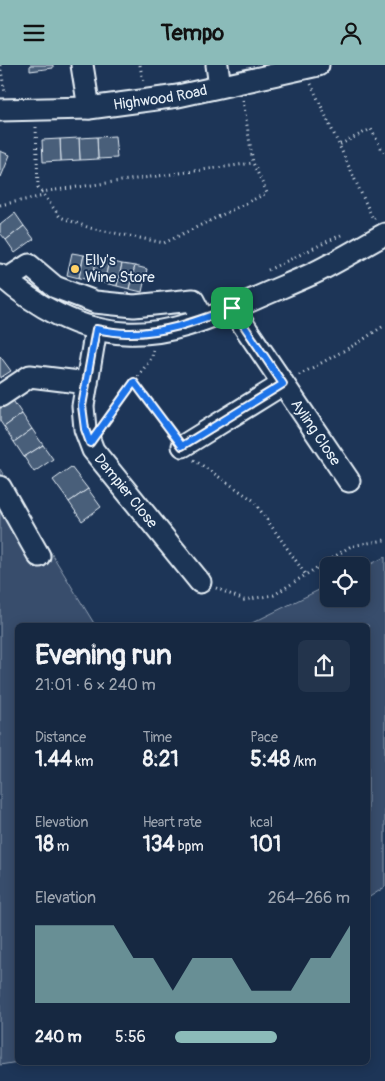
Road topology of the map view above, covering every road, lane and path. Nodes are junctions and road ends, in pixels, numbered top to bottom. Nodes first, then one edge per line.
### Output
1 (0, 65) edge
2 (82, 65) edge
3 (217, 65) edge
4 (318, 65) edge
5 (230, 84) junction
6 (3, 105) edge
7 (35, 108) junction
8 (89, 108) junction
9 (385, 155) edge
10 (253, 163) junction
11 (41, 192) junction
12 (44, 196) junction
13 (0, 205) edge
14 (378, 222) edge
15 (346, 232) dead end
16 (264, 272) dead end
17 (3, 277) edge
18 (232, 308) junction
19 (203, 319) junction
20 (385, 325) edge
21 (96, 329) junction
22 (157, 332) junction
23 (134, 382) junction
24 (86, 383) junction
25 (283, 384) junction
26 (0, 396) edge
27 (90, 443) junction
28 (182, 446) junction
29 (349, 481) dead end
30 (0, 487) edge
31 (385, 540) edge
32 (39, 556) dead end
33 (306, 575) junction
34 (200, 582) joint

1 - 6 path
2 - 8 street
3 - 5 street
4 - 5 street, Highwood Road
5 - 8 street, Highwood Road
5 - 10 path
6 - 7 street, Highwood Road
7 - 8 street, Highwood Road
7 - 11 path
9 - 14 path
10 - 11 path
10 - 12 path
11 - 12 path
12 - 13 path
14 - 18 street
15 - 16 path
17 - 19 street
17 - 21 street
18 - 19 street
18 - 25 street, Ayling Close
19 - 22 street
20 - 25 path
21 - 22 street
21 - 24 street, Dampier Close
22 - 23 path
23 - 27 path
23 - 28 path
24 - 26 street
24 - 27 street, Dampier Close
25 - 28 street
25 - 29 street, Ayling Close
27 - 34 street, Dampier Close
28 - 33 path
30 - 32 street
31 - 33 path
33 - 34 path

